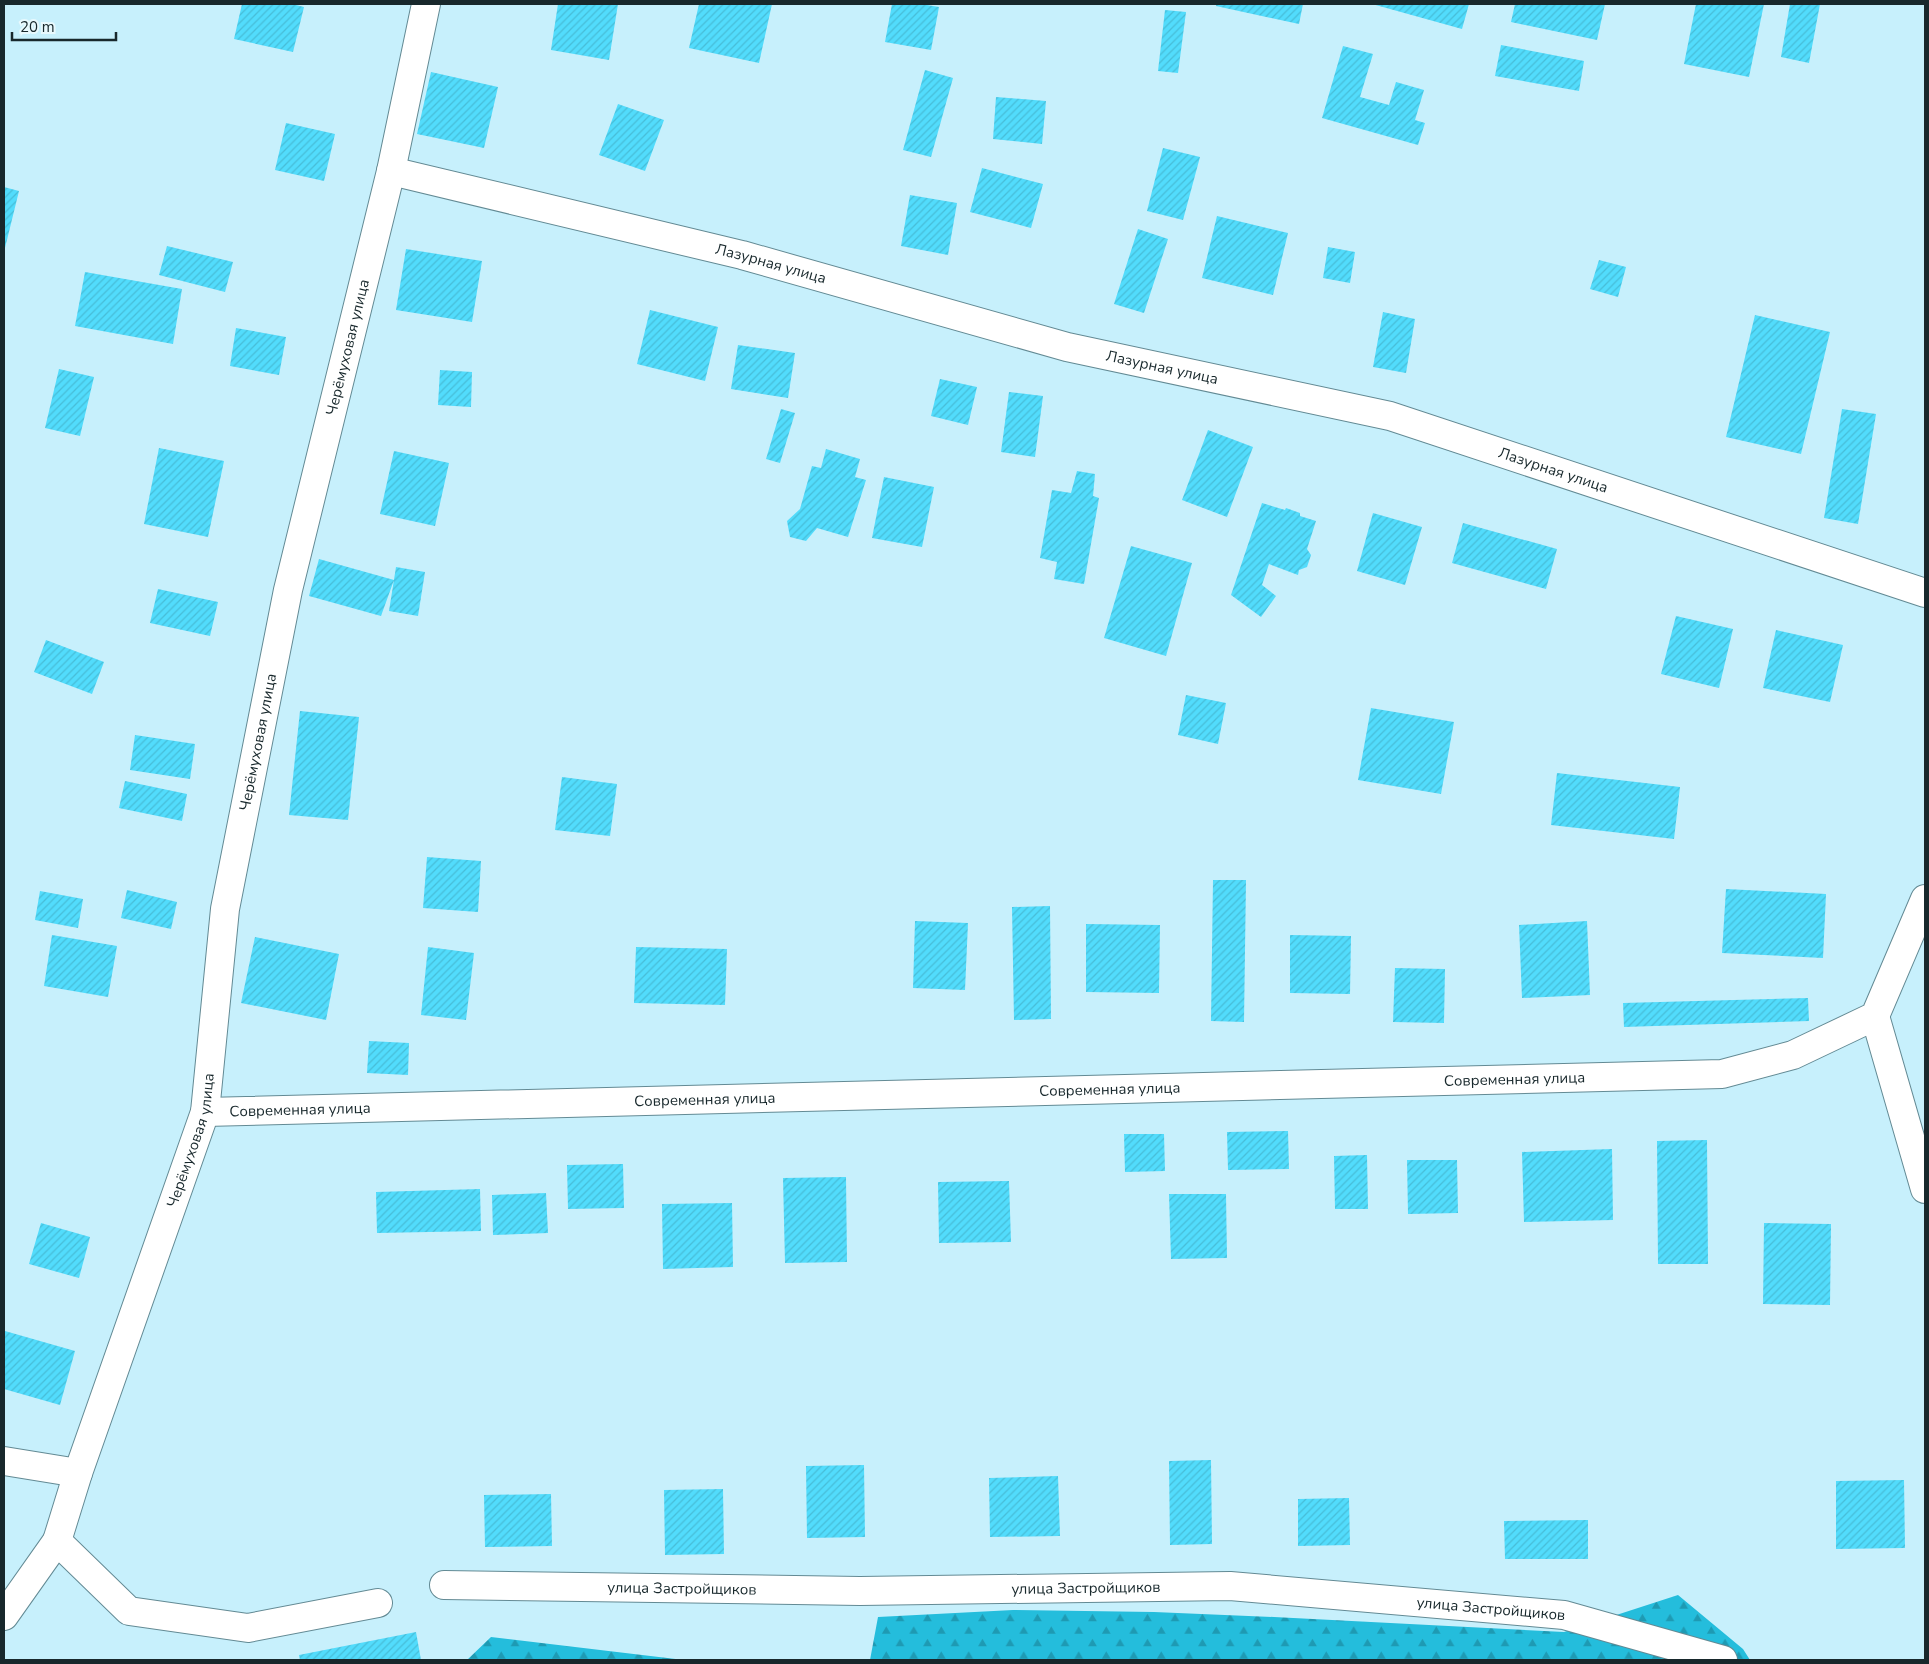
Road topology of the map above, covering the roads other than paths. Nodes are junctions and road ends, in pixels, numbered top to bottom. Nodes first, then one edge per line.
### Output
1 (426, 4) edge
2 (391, 171) junction
3 (1925, 593) edge
4 (1925, 898) edge
5 (1875, 1016) junction
6 (205, 1112) junction
7 (1925, 1189) edge
8 (4, 1461) edge
9 (78, 1473) junction
10 (57, 1541) junction
11 (444, 1585) dead end
12 (378, 1603) dead end
13 (4, 1616) edge
14 (1723, 1660) edge

1 - 2 street, Черёмуховая улица
2 - 3 street, Лазурная улица
2 - 6 street, Черёмуховая улица
4 - 5 street
5 - 6 street, Современная улица
5 - 7 street
6 - 9 street, Черёмуховая улица
8 - 9 street
9 - 10 street, Черёмуховая улица
10 - 12 street
10 - 13 street, Черёмуховая улица
11 - 14 street, улица Застройщиков

